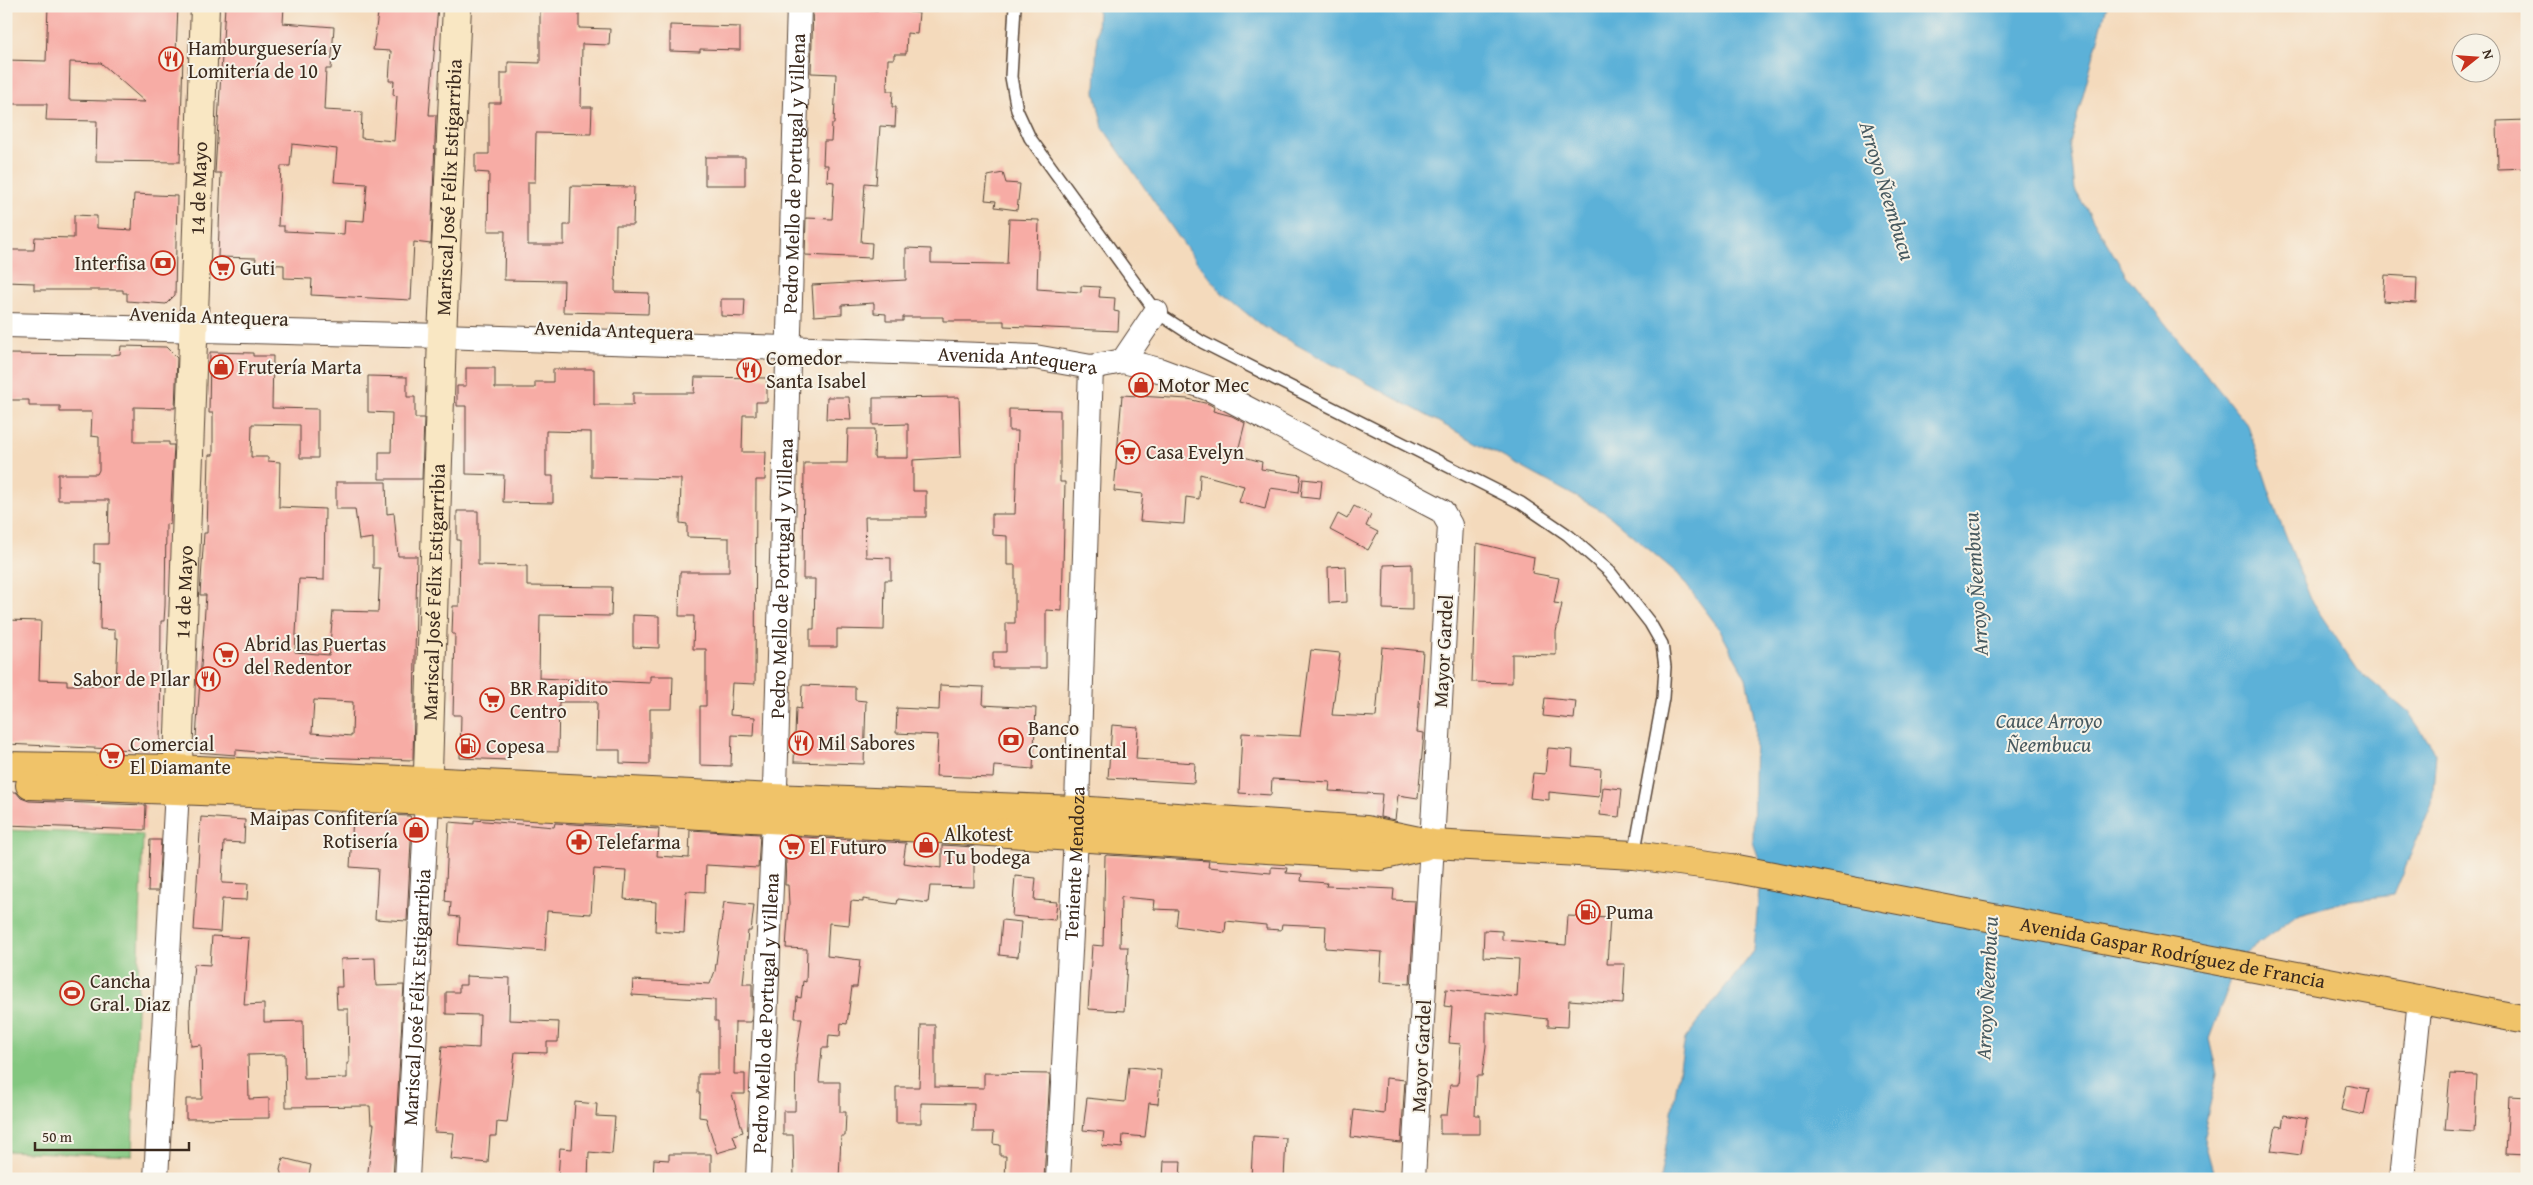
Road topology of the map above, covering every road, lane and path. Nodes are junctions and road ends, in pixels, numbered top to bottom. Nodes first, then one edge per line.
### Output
1 (205, 6) edge
2 (457, 6) edge
3 (799, 6) edge
4 (1015, 6) edge
5 (6, 309) edge
6 (1156, 312) junction
7 (195, 323) junction
8 (6, 325) edge
9 (442, 330) junction
10 (789, 342) junction
11 (1123, 361) junction
12 (1091, 367) junction
13 (6, 766) edge
14 (177, 779) junction
15 (6, 784) edge
16 (427, 792) junction
17 (774, 808) junction
18 (1076, 810) junction
19 (1076, 837) junction
20 (1433, 844) junction
21 (1634, 855) junction
22 (2420, 999) junction
23 (2527, 1020) edge
24 (156, 1179) edge
25 (407, 1179) edge
26 (758, 1179) edge
27 (1058, 1179) edge
28 (1413, 1179) edge
29 (2402, 1179) edge

1 - 7 main road, 14 de Mayo
2 - 9 main road, Mariscal José Félix Estigarribia
3 - 10 street, Pedro Mello de Portugal y Villena
4 - 6 lane
5 - 7 street, Avenida Antequera
6 - 11 street
6 - 21 lane
7 - 8 street, Avenida Antequera
7 - 9 street, Avenida Antequera
7 - 14 main road, 14 de Mayo
9 - 10 street, Avenida Antequera
9 - 16 main road, Mariscal José Félix Estigarribia
10 - 12 street, Avenida Antequera
10 - 17 street, Pedro Mello de Portugal y Villena
11 - 12 street, Mayor Gardel
11 - 20 street, Mayor Gardel
12 - 18 street, Teniente Mendoza
13 - 14 main road
14 - 15 main road
14 - 16 main road
14 - 24 street, 14 de Mayo
16 - 17 main road
16 - 25 street, Mariscal José Félix Estigarribia
17 - 18 main road
17 - 19 main road
17 - 26 street, Pedro Mello de Portugal y Villena
18 - 19 street, Teniente Mendoza
18 - 20 main road
19 - 20 main road
19 - 27 street, Teniente Mendoza
20 - 21 main road, Avenida Gaspar Rodríguez de Francia
20 - 28 street, Mayor Gardel
21 - 22 main road, Avenida Gaspar Rodríguez de Francia
22 - 23 main road, Avenida Gaspar Rodríguez de Francia
22 - 29 street

